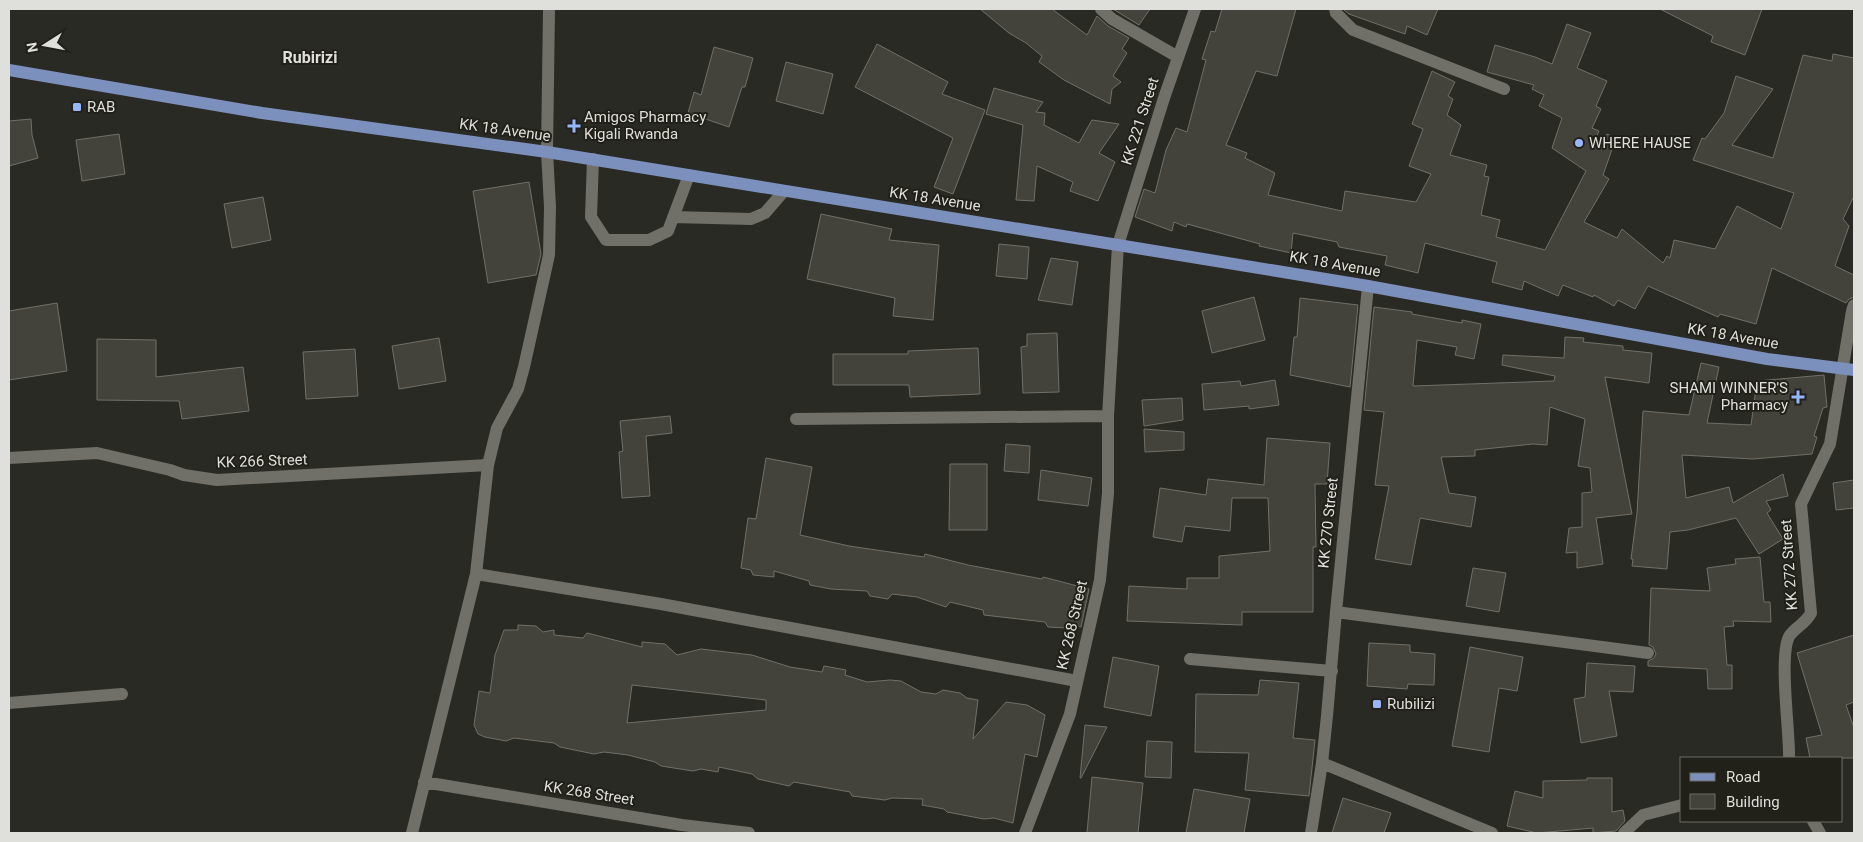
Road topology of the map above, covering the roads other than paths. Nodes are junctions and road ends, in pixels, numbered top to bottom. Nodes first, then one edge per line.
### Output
1 (548, 9) edge
2 (1101, 9) edge
3 (1195, 9) edge
4 (1335, 9) edge
5 (1178, 57) junction
6 (9, 70) edge
7 (1504, 89) dead end
8 (547, 152) junction
9 (593, 159) junction
10 (689, 175) junction
11 (784, 191) junction
12 (673, 218) junction
13 (1118, 245) junction
14 (1368, 286) junction
15 (1854, 305) edge
16 (1849, 369) edge
17 (1108, 416) junction
18 (796, 419) dead end
19 (9, 458) edge
20 (488, 465) junction
21 (476, 574) junction
22 (1336, 612) junction
23 (1648, 652) dead end
24 (1190, 659) dead end
25 (1332, 670) junction
26 (1077, 681) junction
27 (122, 694) dead end
28 (9, 703) edge
29 (1789, 757) edge
30 (1322, 763) junction
31 (424, 782) junction
32 (1680, 805) edge
33 (1814, 822) edge
34 (412, 833) edge
35 (749, 833) edge
36 (1025, 833) edge
37 (1311, 833) edge
38 (1492, 833) edge
39 (1624, 833) edge
40 (1820, 833) edge

1 - 8 street
2 - 5 street
3 - 5 street, KK 221 Street
4 - 7 street
5 - 13 street, KK 221 Street
6 - 8 main road, KK 18 Avenue
8 - 9 main road, KK 18 Avenue
8 - 20 street
9 - 10 main road, KK 18 Avenue
9 - 12 street
10 - 11 main road, KK 18 Avenue
10 - 12 street
11 - 12 street
11 - 13 main road, KK 18 Avenue
13 - 14 main road, KK 18 Avenue
13 - 17 street, KK 268 Street
14 - 16 main road, KK 18 Avenue
14 - 22 street, KK 270 Street
15 - 16 street
16 - 29 street, KK 272 Street
17 - 18 street
17 - 26 street, KK 268 Street
19 - 20 street, KK 266 Street
20 - 21 street
21 - 26 street
21 - 31 street
22 - 23 street
22 - 25 street, KK 270 Street
24 - 25 street
25 - 30 street, KK 270 Street
26 - 36 street, KK 268 Street
27 - 28 street
30 - 37 street, KK 270 Street
30 - 38 street
31 - 34 street
31 - 35 street, KK 268 Street
32 - 39 street
33 - 40 street

